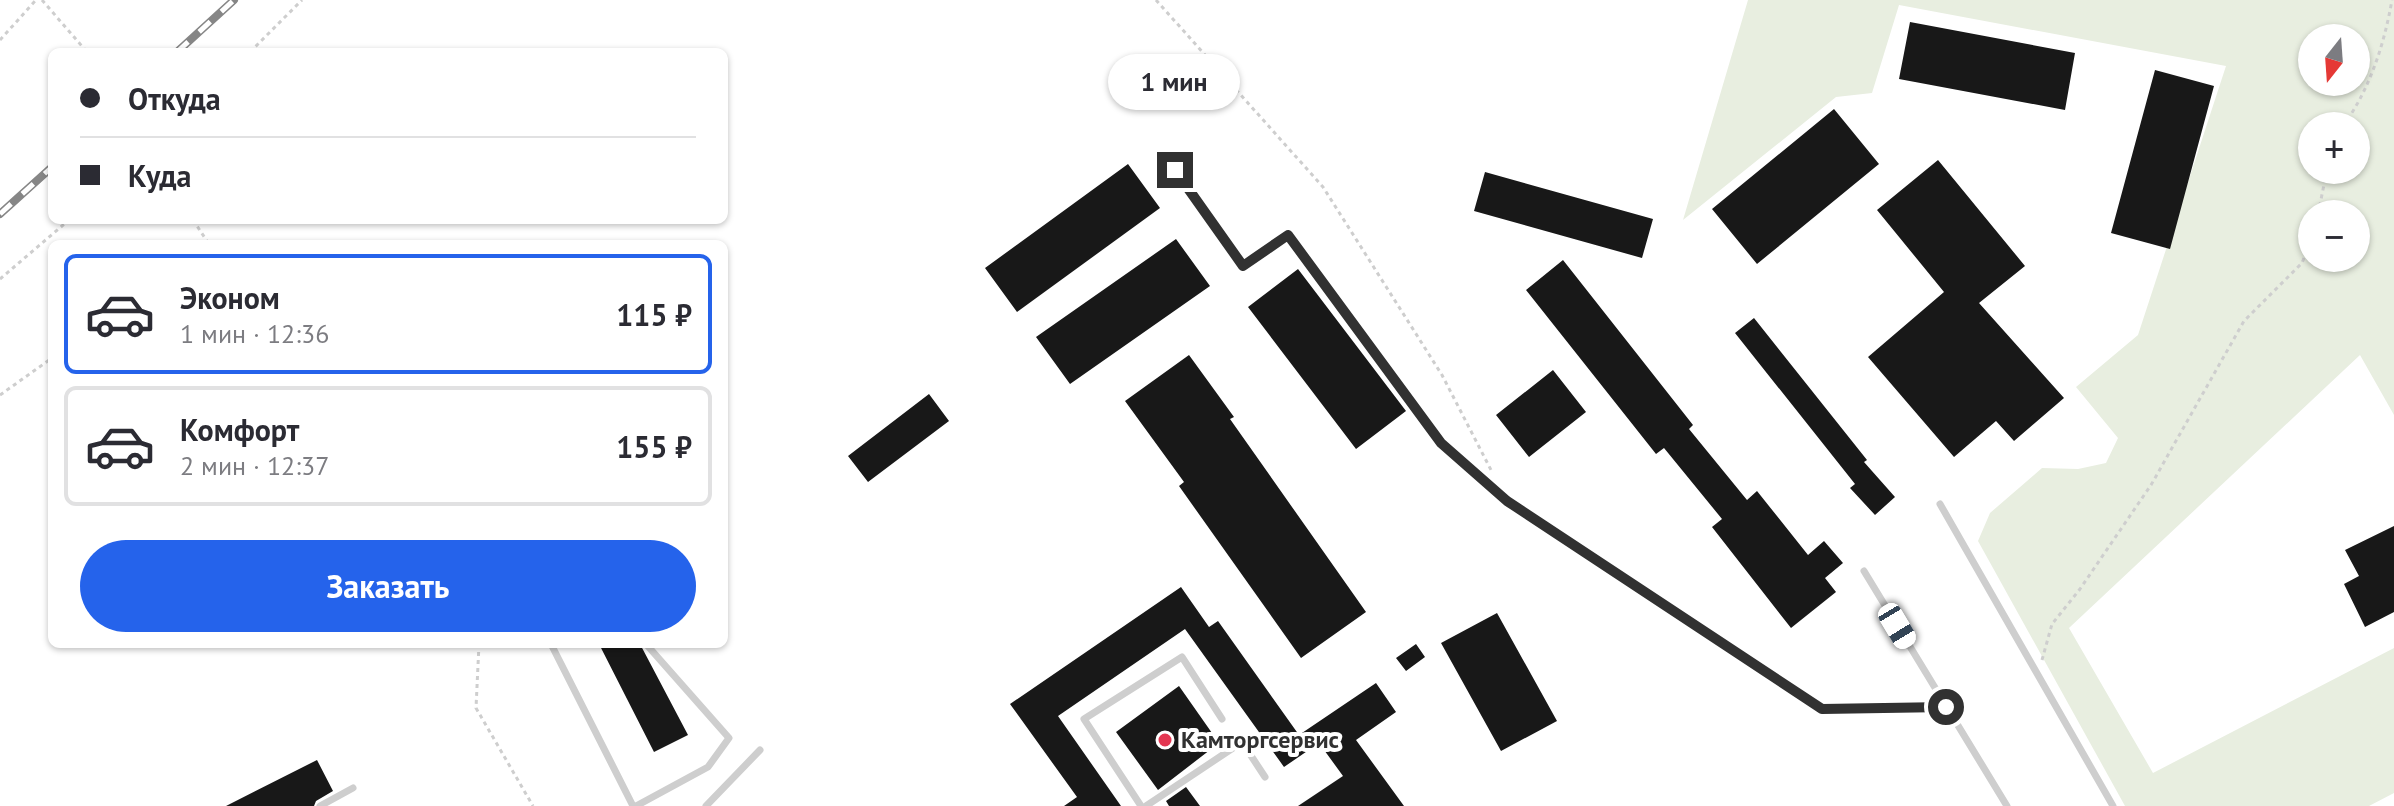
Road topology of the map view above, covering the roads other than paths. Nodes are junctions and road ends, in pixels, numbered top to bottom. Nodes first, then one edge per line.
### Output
1 (1175, 170) dead end
2 (1940, 504) dead end
3 (1864, 571) dead end
4 (553, 648) edge
5 (650, 648) edge
6 (1946, 707) junction
7 (1222, 719) dead end
8 (760, 750) dead end
9 (1265, 777) dead end
10 (353, 788) dead end
11 (320, 806) edge
12 (635, 806) edge
13 (706, 806) edge
14 (1143, 806) edge
15 (2007, 806) edge
16 (2113, 806) edge

1 - 6 lane
2 - 16 lane
3 - 6 lane
4 - 12 lane
5 - 12 lane
6 - 15 lane
7 - 14 lane
8 - 13 lane
9 - 14 lane
10 - 11 lane

